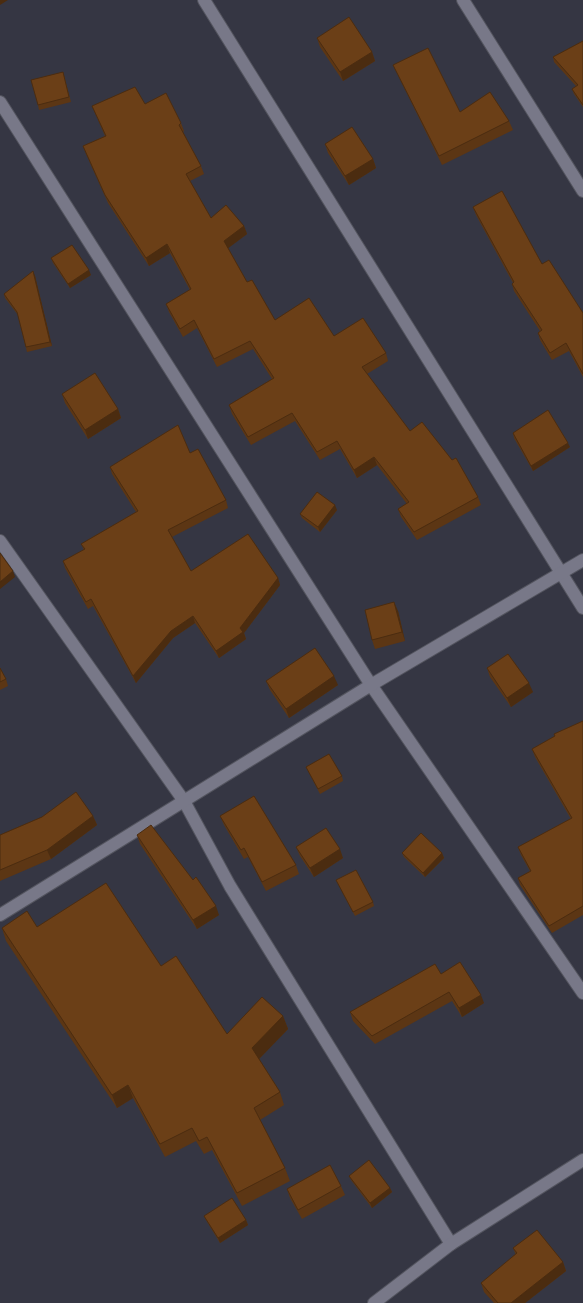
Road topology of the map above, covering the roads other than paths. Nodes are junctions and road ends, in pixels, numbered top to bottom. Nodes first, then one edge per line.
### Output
1 (204, 0) edge
2 (463, 0) edge
3 (0, 102) edge
4 (583, 191) edge
5 (0, 541) edge
6 (583, 560) edge
7 (560, 573) junction
8 (583, 608) edge
9 (371, 685) junction
10 (184, 801) junction
11 (0, 915) edge
12 (583, 993) edge
13 (583, 1160) edge
14 (452, 1244) junction
15 (374, 1303) edge

1 - 7 street
2 - 4 street
3 - 9 street
5 - 10 street
6 - 7 street
7 - 8 street
7 - 9 street
9 - 10 street
9 - 12 street
10 - 11 street
10 - 14 street
13 - 14 street
14 - 15 street

